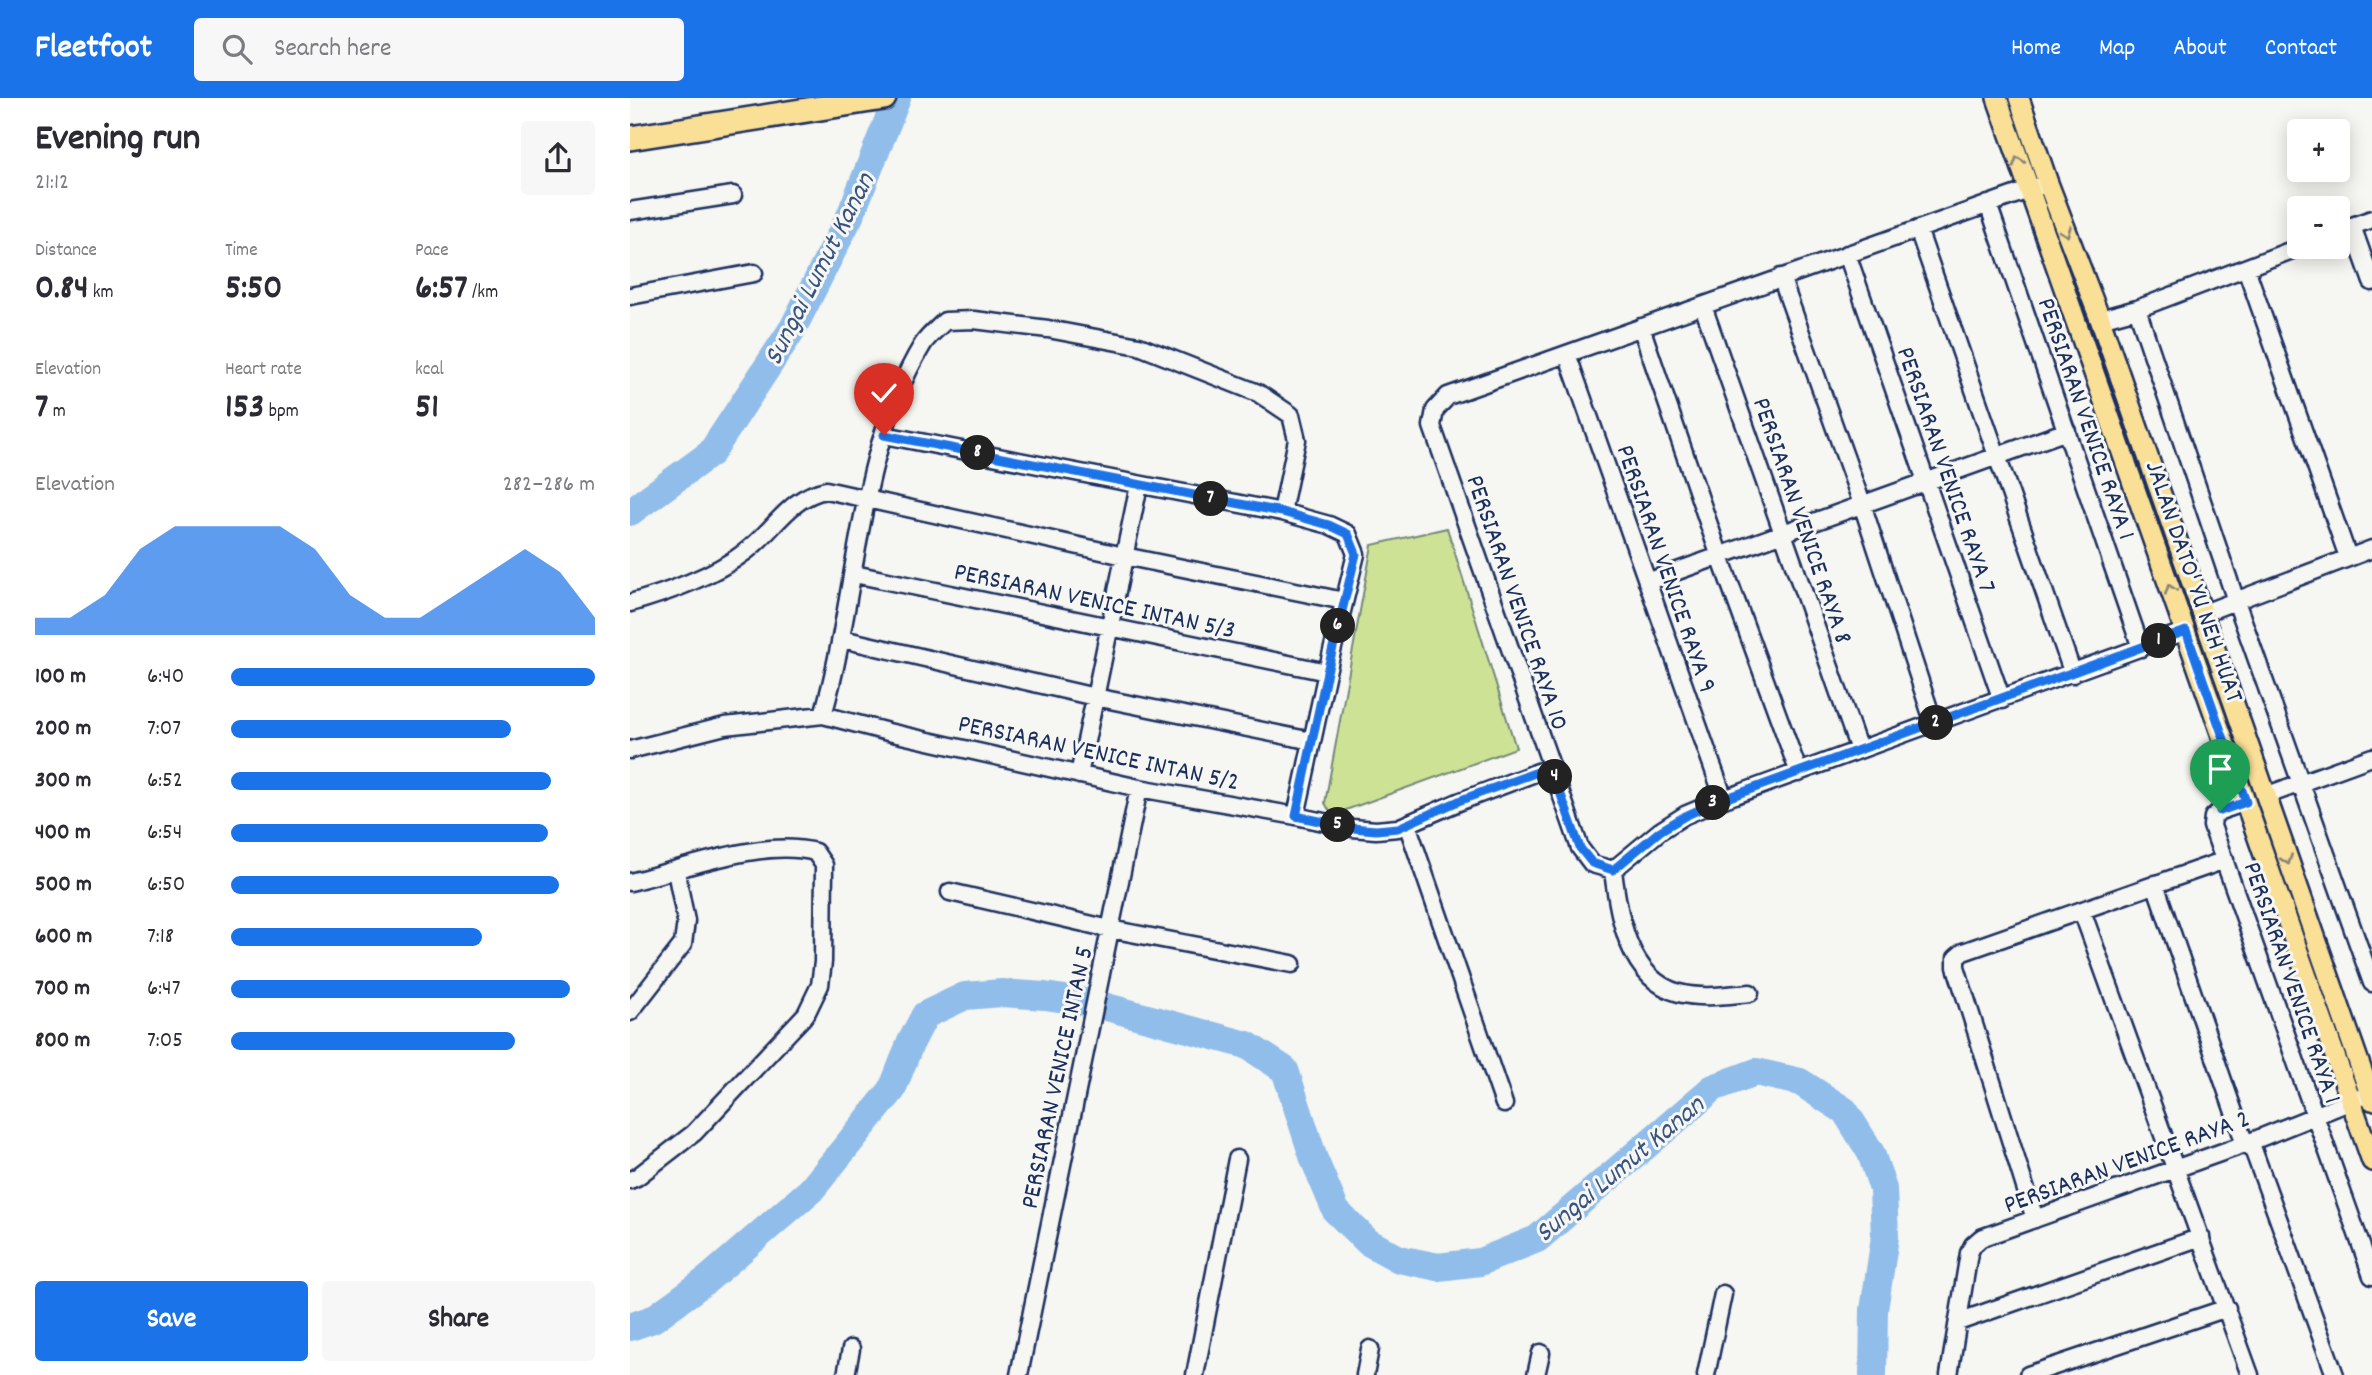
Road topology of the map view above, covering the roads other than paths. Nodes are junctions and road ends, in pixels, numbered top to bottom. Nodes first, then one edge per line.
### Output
1 (884, 98) edge
2 (1997, 98) edge
3 (2019, 98) edge
4 (630, 138) edge
5 (2048, 183) junction
6 (2028, 190) junction
7 (733, 195) dead end
8 (1989, 204) junction
9 (630, 211) edge
10 (2372, 219) edge
11 (2350, 226) edge
12 (1918, 229) junction
13 (2350, 238) edge
14 (2287, 252) edge
15 (1847, 254) junction
16 (2246, 268) junction
17 (754, 273) dead end
18 (1781, 277) junction
19 (2372, 282) edge
20 (631, 292) edge
21 (1703, 306) junction
22 (2137, 309) junction
23 (2100, 319) junction
24 (1641, 327) junction
25 (1567, 354) junction
26 (2067, 431) junction
27 (884, 435) junction
28 (1998, 456) junction
29 (2154, 478) junction
30 (1926, 482) junction
31 (1139, 485) junction
32 (2134, 485) junction
33 (866, 500) junction
34 (1862, 503) junction
35 (1282, 512) junction
36 (1783, 533) junction
37 (2372, 549) edge
38 (1719, 554) junction
39 (1124, 556) junction
40 (2348, 557) junction
41 (854, 573) junction
42 (1647, 582) junction
43 (1344, 601) junction
44 (2236, 601) junction
45 (630, 603) edge
46 (2201, 614) junction
47 (1110, 627) junction
48 (2186, 631) junction
49 (842, 639) junction
50 (2141, 648) junction
51 (1327, 672) junction
52 (2073, 674) junction
53 (1095, 697) junction
54 (2002, 700) junction
55 (823, 715) junction
56 (1934, 724) junction
57 (1312, 741) junction
58 (630, 750) edge
59 (1859, 750) junction
60 (2372, 757) edge
61 (1551, 767) junction
62 (1798, 773) junction
63 (1079, 775) junction
64 (2301, 783) junction
65 (1139, 788) junction
66 (1724, 799) junction
67 (2255, 799) junction
68 (1296, 816) junction
69 (1407, 824) junction
70 (2225, 860) junction
71 (1613, 870) junction
72 (676, 871) junction
73 (630, 883) edge
74 (2155, 884) junction
75 (950, 892) dead end
76 (2082, 911) junction
77 (1110, 929) junction
78 (1292, 964) dead end
79 (2372, 983) edge
80 (1750, 993) dead end
81 (630, 1012) edge
82 (2371, 1097) edge
83 (2350, 1101) junction
84 (1503, 1104) dead end
85 (2315, 1116) junction
86 (2247, 1143) junction
87 (1237, 1159) dead end
88 (2372, 1161) edge
89 (2176, 1167) junction
90 (630, 1180) edge
91 (2035, 1219) junction
92 (2201, 1237) junction
93 (2372, 1276) edge
94 (1723, 1294) dead end
95 (2227, 1308) junction
96 (1958, 1322) junction
97 (851, 1349) dead end
98 (1370, 1349) dead end
99 (1541, 1353) dead end
100 (846, 1375) edge
101 (1019, 1375) edge
102 (1195, 1375) edge
103 (1365, 1375) edge
104 (1536, 1375) edge
105 (1706, 1375) edge
106 (1949, 1375) edge
107 (2028, 1375) edge
108 (2250, 1375) edge
109 (2335, 1375) edge

1 - 4 highway
6 -> 2 main road, JALAN DATO' YU NEH HUAT
3 - 5 main road, JALAN DATO' YU NEH HUAT
5 - 6 street
5 -> 23 main road, JALAN DATO' YU NEH HUAT
6 - 8 street
6 - 32 main road, JALAN DATO' YU NEH HUAT
7 - 9 street
8 - 12 street
8 - 26 street, PERSIARAN VENICE RAYA 1
10 - 11 street
12 - 15 street
12 - 28 street
13 - 19 street
14 - 16 street
15 - 18 street
15 - 30 street, PERSIARAN VENICE RAYA 7
16 - 22 street
16 - 40 street
17 - 20 street
18 - 21 street
18 - 34 street
21 - 24 street
21 - 36 street, PERSIARAN VENICE RAYA 8
22 - 23 street
22 - 44 street
23 - 29 main road, JALAN DATO' YU NEH HUAT
24 - 25 street
24 - 38 street
25 - 42 street, PERSIARAN VENICE RAYA 9
25 - 61 street, PERSIARAN VENICE RAYA 10
26 - 28 street
26 - 50 street, PERSIARAN VENICE RAYA 1
27 - 31 street
27 - 33 street
27 - 35 street
28 - 30 street
28 - 52 street
29 - 32 main road
29 - 46 main road, JALAN DATO' YU NEH HUAT
30 - 34 street
30 - 54 street, PERSIARAN VENICE RAYA 7
31 - 35 street
31 - 39 street
48 -> 32 main road, JALAN DATO' YU NEH HUAT
33 - 39 street
33 - 41 street
33 - 45 street
34 - 36 street
34 - 56 street
35 - 43 street
36 - 38 street
36 - 59 street, PERSIARAN VENICE RAYA 8
37 - 40 street
38 - 42 street
38 - 62 street
39 - 43 street
39 - 47 street
40 - 44 street
41 - 47 street, PERSIARAN VENICE INTAN 5/3
41 - 49 street
42 - 66 street, PERSIARAN VENICE RAYA 9
43 - 51 street
44 - 46 street
44 - 64 street
46 - 67 main road, JALAN DATO' YU NEH HUAT
47 - 51 street, PERSIARAN VENICE INTAN 5/3
47 - 53 street
48 - 50 street
48 - 67 main road, JALAN DATO' YU NEH HUAT
49 - 53 street
49 - 55 street
50 - 52 street
51 - 57 street
52 - 54 street
53 - 57 street
53 - 63 street
54 - 56 street
55 - 58 street, PERSIARAN VENICE INTAN 5/2
55 - 63 street, PERSIARAN VENICE INTAN 5/2
56 - 59 street
57 - 68 street
59 - 62 street
60 - 64 street
61 - 69 street, PERSIARAN VENICE INTAN 5/2
61 - 71 street, PERSIARAN VENICE RAYA 10
62 - 66 street
63 - 65 street, PERSIARAN VENICE INTAN 5/2
64 - 67 street
64 - 79 street
65 - 68 street, PERSIARAN VENICE INTAN 5/2
65 - 77 street, PERSIARAN VENICE INTAN 5
66 - 71 street
67 - 70 street, PERSIARAN VENICE RAYA 1
67 -> 82 main road, JALAN DATO' YU NEH HUAT
67 - 83 main road
68 - 69 street, PERSIARAN VENICE INTAN 5/2
69 - 84 street
70 - 74 street
70 - 85 street, PERSIARAN VENICE RAYA 1
71 - 80 street
72 - 73 street
72 - 81 street
72 - 90 street
74 - 76 street
74 - 86 street
75 - 77 street
76 - 89 street
76 - 91 street
77 - 78 street
77 - 101 street, PERSIARAN VENICE INTAN 5
82 - 83 street, PERSIARAN VENICE RAYA 2
83 - 85 street, PERSIARAN VENICE RAYA 2
83 - 88 main road
85 - 86 street, PERSIARAN VENICE RAYA 2
85 - 93 street, PERSIARAN VENICE RAYA 1
86 - 89 street, PERSIARAN VENICE RAYA 2
86 - 109 street
87 - 102 street
89 - 91 street, PERSIARAN VENICE RAYA 2
89 - 92 street
91 - 96 street, PERSIARAN VENICE RAYA 2
92 - 95 street
92 - 96 street
94 - 105 street
95 - 107 street
95 - 108 street
96 - 106 street
97 - 100 street
98 - 103 street
99 - 104 street

